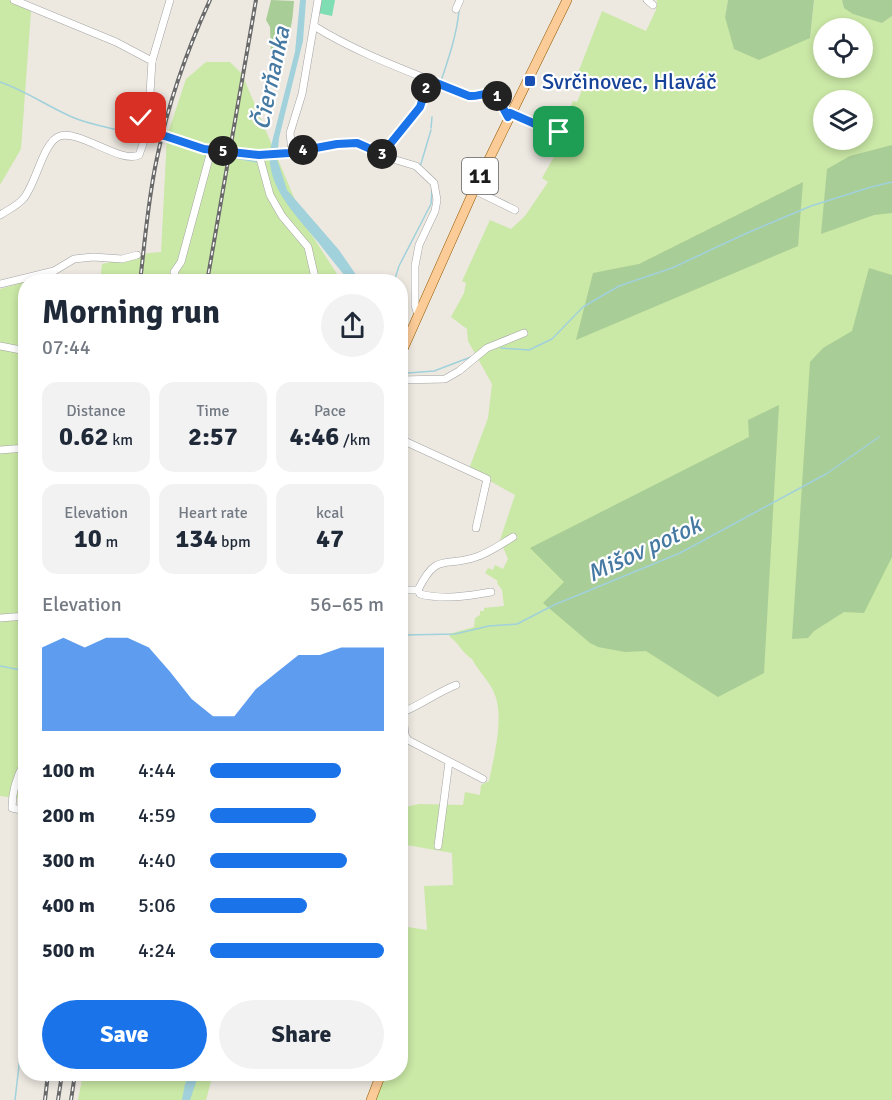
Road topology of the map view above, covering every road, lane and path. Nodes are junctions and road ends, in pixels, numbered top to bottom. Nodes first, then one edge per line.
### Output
1 (14, 0) edge
2 (38, 0) edge
3 (170, 0) edge
4 (318, 0) edge
5 (460, 0) edge
6 (567, 0) edge
7 (35, 8) junction
8 (456, 9) dead end
9 (314, 26) junction
10 (152, 61) junction
11 (429, 80) junction
12 (509, 115) junction
13 (142, 132) junction
14 (559, 132) dead end
15 (211, 150) junction
16 (291, 152) junction
17 (382, 154) junction
18 (259, 155) junction
19 (474, 190) junction
20 (515, 210) dead end
21 (0, 214) edge
22 (138, 255) dead end
23 (42, 274) edge
24 (175, 274) edge
25 (313, 274) edge
26 (18, 280) edge
27 (0, 284) edge
28 (418, 315) junction
29 (524, 333) dead end
30 (408, 338) edge
31 (0, 346) edge
32 (18, 349) edge
33 (408, 380) edge
34 (408, 443) edge
35 (18, 449) edge
36 (0, 450) edge
37 (476, 528) dead end
38 (513, 537) dead end
39 (408, 590) edge
40 (418, 590) junction
41 (491, 592) dead end
42 (18, 617) edge
43 (0, 618) edge
44 (456, 685) dead end
45 (408, 710) edge
46 (408, 740) edge
47 (449, 762) junction
48 (18, 774) edge
49 (483, 779) dead end
50 (18, 809) edge
51 (438, 846) dead end
52 (378, 1081) edge
53 (371, 1100) edge

1 - 7 street
2 - 7 street
3 - 10 street
4 - 9 street
5 - 8 street
6 - 12 main road, 11
7 - 10 street
9 - 11 street
9 - 16 street
10 - 13 street
11 - 12 street
11 - 17 street
12 - 14 street
12 - 19 main road, 11
13 - 15 street
13 - 21 street
15 - 18 street
15 - 24 street
16 - 17 street
16 - 18 street
17 - 28 street
18 - 25 street
19 - 20 street
19 - 28 main road, 11
22 - 23 street
26 - 27 street
28 - 30 main road, 11
29 - 33 street
31 - 32 street
34 - 37 street
35 - 36 street
38 - 40 street
39 - 40 street
40 - 41 street
42 - 43 street
44 - 45 street
46 - 47 street
47 - 49 street
47 - 51 street
48 - 50 street
52 - 53 main road

